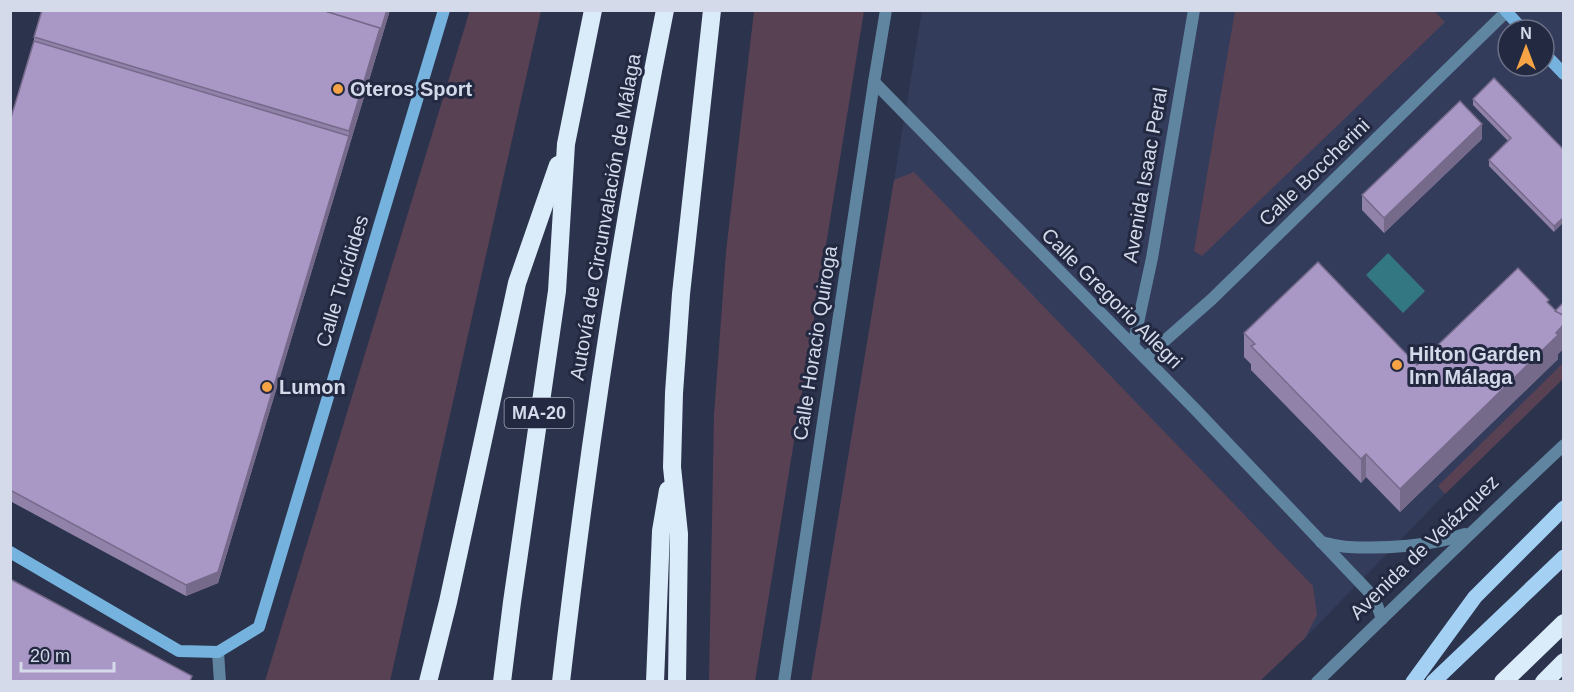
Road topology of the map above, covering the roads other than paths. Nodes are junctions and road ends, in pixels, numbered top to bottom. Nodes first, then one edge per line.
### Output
1 (444, 10) edge
2 (593, 10) edge
3 (665, 10) edge
4 (712, 10) edge
5 (886, 10) edge
6 (1194, 10) edge
7 (1506, 11) edge
8 (874, 82) junction
9 (566, 144) junction
10 (1133, 346) junction
11 (1145, 358) junction
12 (1563, 445) edge
13 (672, 467) junction
14 (1563, 508) edge
15 (1472, 532) junction
16 (1321, 542) junction
17 (10, 552) edge
18 (1563, 557) edge
19 (1382, 619) junction
20 (1563, 623) edge
21 (218, 652) junction
22 (1563, 662) edge
23 (220, 681) edge
24 (428, 681) edge
25 (502, 681) edge
26 (561, 681) edge
27 (655, 681) edge
28 (677, 681) edge
29 (784, 681) edge
30 (1317, 681) edge
31 (1413, 681) edge
32 (1433, 681) edge
33 (1503, 681) edge
34 (1544, 681) edge

1 - 21 main road, Calle Tucídides
2 - 9 highway, Autovía de Circunvalación de Málaga / MA-20
3 - 26 highway, Autovía de Circunvalación de Málaga / MA-20
4 - 13 highway
5 - 8 street, Calle Horacio Quiroga
6 - 10 street, Avenida Isaac Peral
7 - 11 street, Calle Boccherini
8 - 10 street, Calle Gregorio Allegri
8 - 29 street, Calle Horacio Quiroga
9 - 24 highway
9 - 25 highway, Autovía de Circunvalación de Málaga / MA-20
10 - 11 street, Calle Gregorio Allegri
11 - 16 street, Calle Gregorio Allegri
12 - 15 street, Avenida de Velázquez
13 - 27 highway
13 - 28 highway
14 - 31 main road
15 - 16 street
15 - 19 street, Avenida de Velázquez
16 - 19 street, Calle Gregorio Allegri
17 - 21 main road
18 - 32 main road
19 - 30 street, Avenida de Velázquez
20 - 33 highway
21 - 23 street
22 - 34 highway

